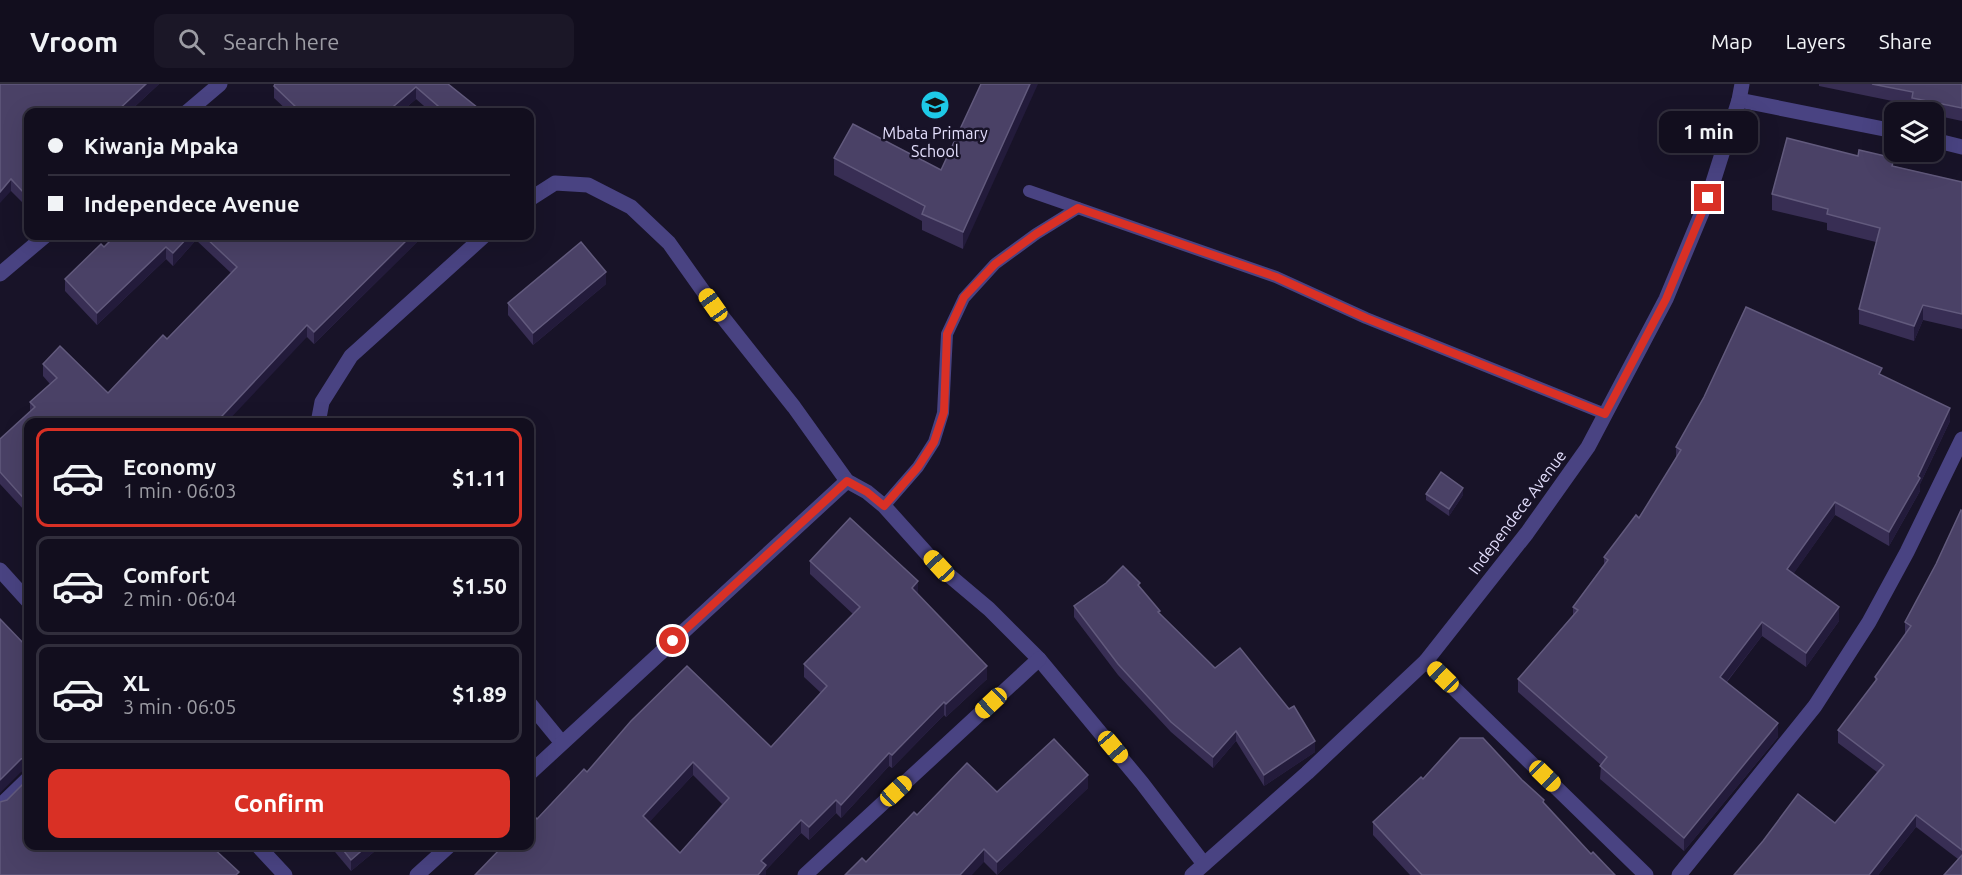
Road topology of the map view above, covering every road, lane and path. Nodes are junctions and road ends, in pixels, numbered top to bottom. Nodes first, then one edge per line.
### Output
1 (220, 84) edge
2 (1742, 84) edge
3 (1739, 100) junction
4 (192, 108) edge
5 (1884, 129) edge
6 (1944, 142) edge
7 (1962, 147) edge
8 (1029, 191) dead end
9 (534, 196) edge
10 (1078, 208) junction
11 (40, 240) edge
12 (480, 240) edge
13 (0, 274) edge
14 (1605, 414) junction
15 (319, 418) edge
16 (1962, 438) edge
17 (847, 481) junction
18 (884, 506) junction
19 (0, 570) edge
20 (24, 597) edge
21 (1039, 659) junction
22 (1426, 661) junction
23 (534, 709) edge
24 (562, 743) junction
25 (534, 769) edge
26 (24, 783) edge
27 (0, 806) edge
28 (262, 850) edge
29 (445, 850) edge
30 (1204, 864) junction
31 (285, 875) edge
32 (417, 875) edge
33 (805, 875) edge
34 (1192, 875) edge
35 (1646, 875) edge
36 (1679, 875) edge

1 - 4 street
2 - 3 street, Independece Avenue
3 - 5 street
3 - 14 street, Independece Avenue
6 - 7 street
8 - 10 lane
9 - 17 street
10 - 14 lane
10 - 18 lane
11 - 13 street
12 - 15 street
14 - 22 street, Independece Avenue
16 - 36 street
17 - 18 street
17 - 24 street
18 - 21 street
19 - 20 street
21 - 30 street
21 - 33 street
22 - 30 street, Independece Avenue
22 - 35 street
23 - 24 street
24 - 25 street
26 - 27 street
28 - 31 street
29 - 32 street
30 - 34 street, Independece Avenue

